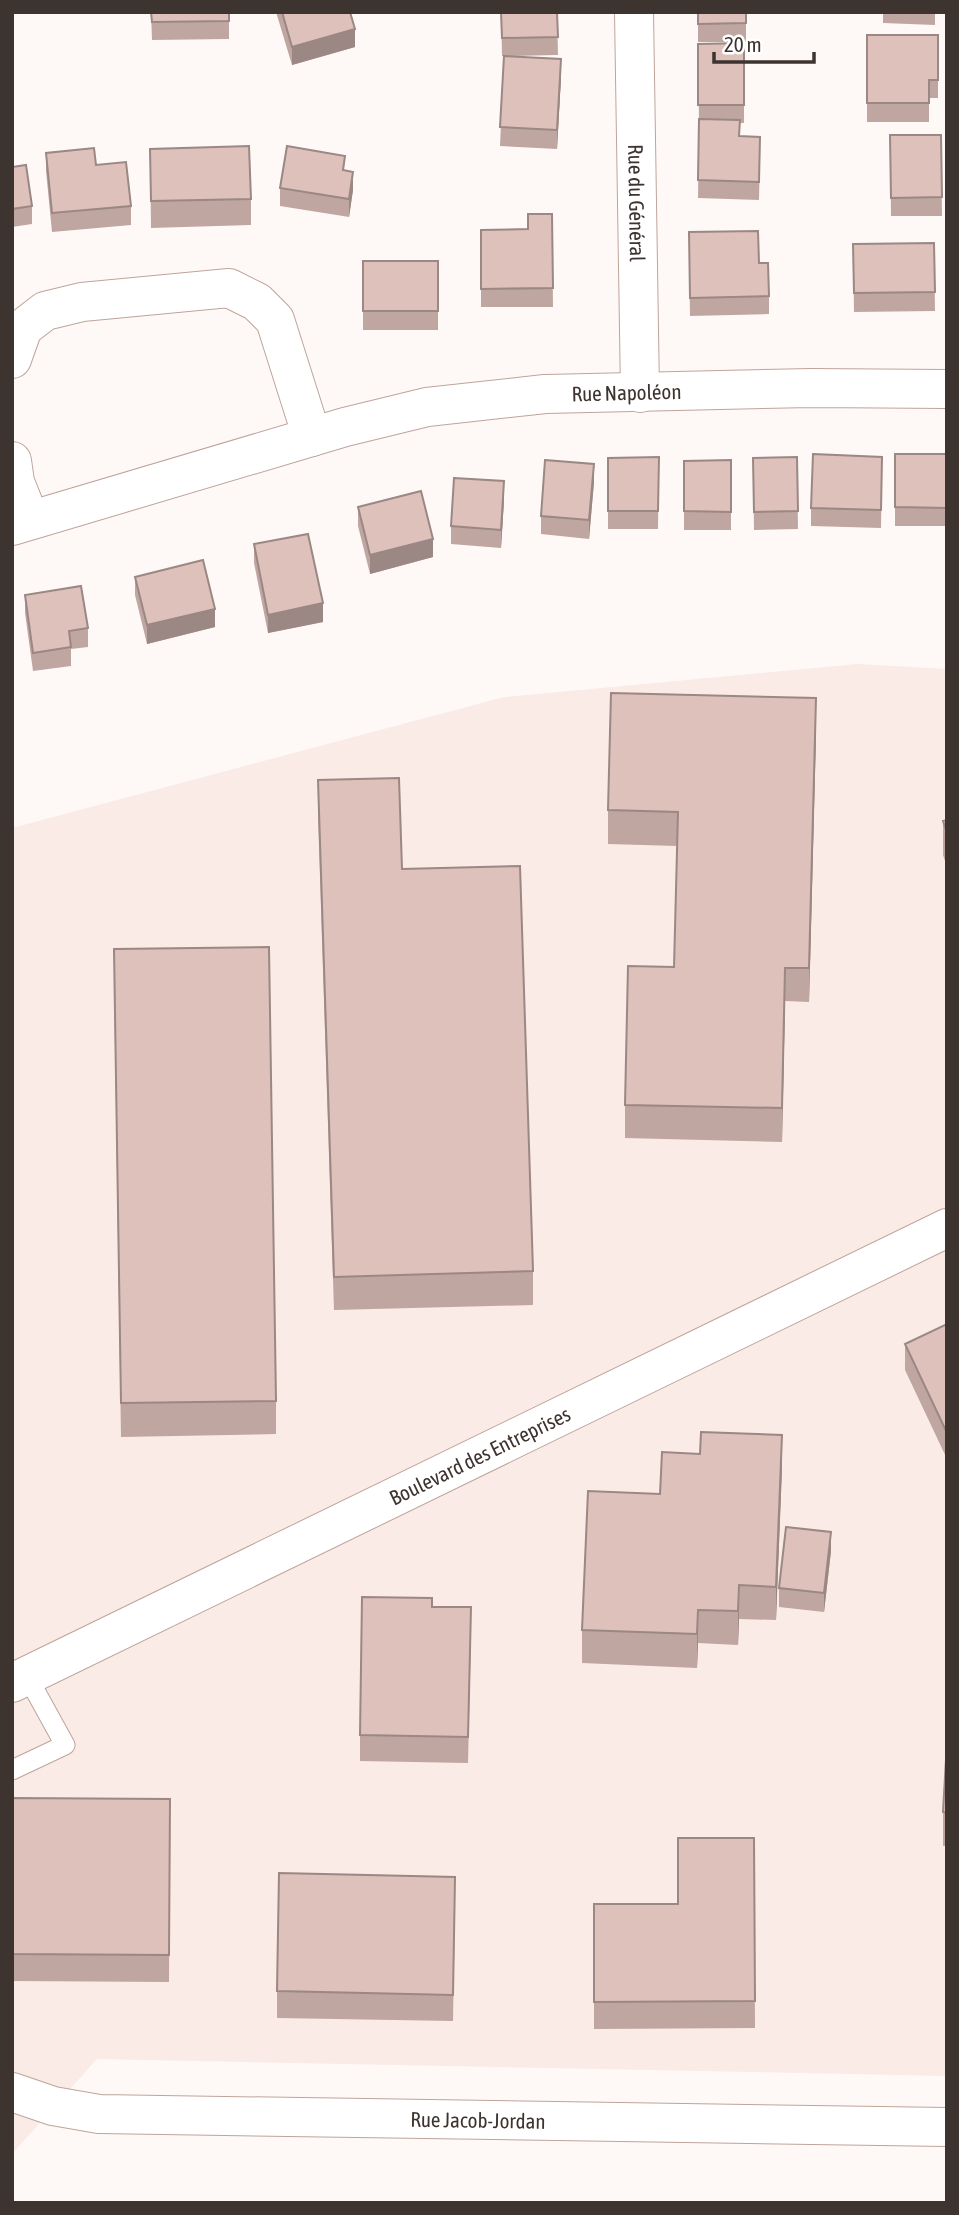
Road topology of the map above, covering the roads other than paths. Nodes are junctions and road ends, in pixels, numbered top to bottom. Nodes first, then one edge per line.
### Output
1 (634, 12) edge
2 (12, 359) edge
3 (947, 389) edge
4 (640, 393) junction
5 (312, 437) junction
6 (12, 461) edge
7 (21, 523) edge
8 (947, 1228) edge
9 (20, 1679) edge
10 (12, 1770) edge
11 (12, 2092) edge
12 (947, 2127) edge

1 - 4 street, Rue du Général
2 - 5 street
3 - 4 street, Rue Napoléon
4 - 5 street, Rue Napoléon
5 - 7 street, Rue Napoléon
6 - 7 street, Rue Napoléon
8 - 9 street, Boulevard des Entreprises
9 - 10 lane
11 - 12 street, Rue Jacob-Jordan

